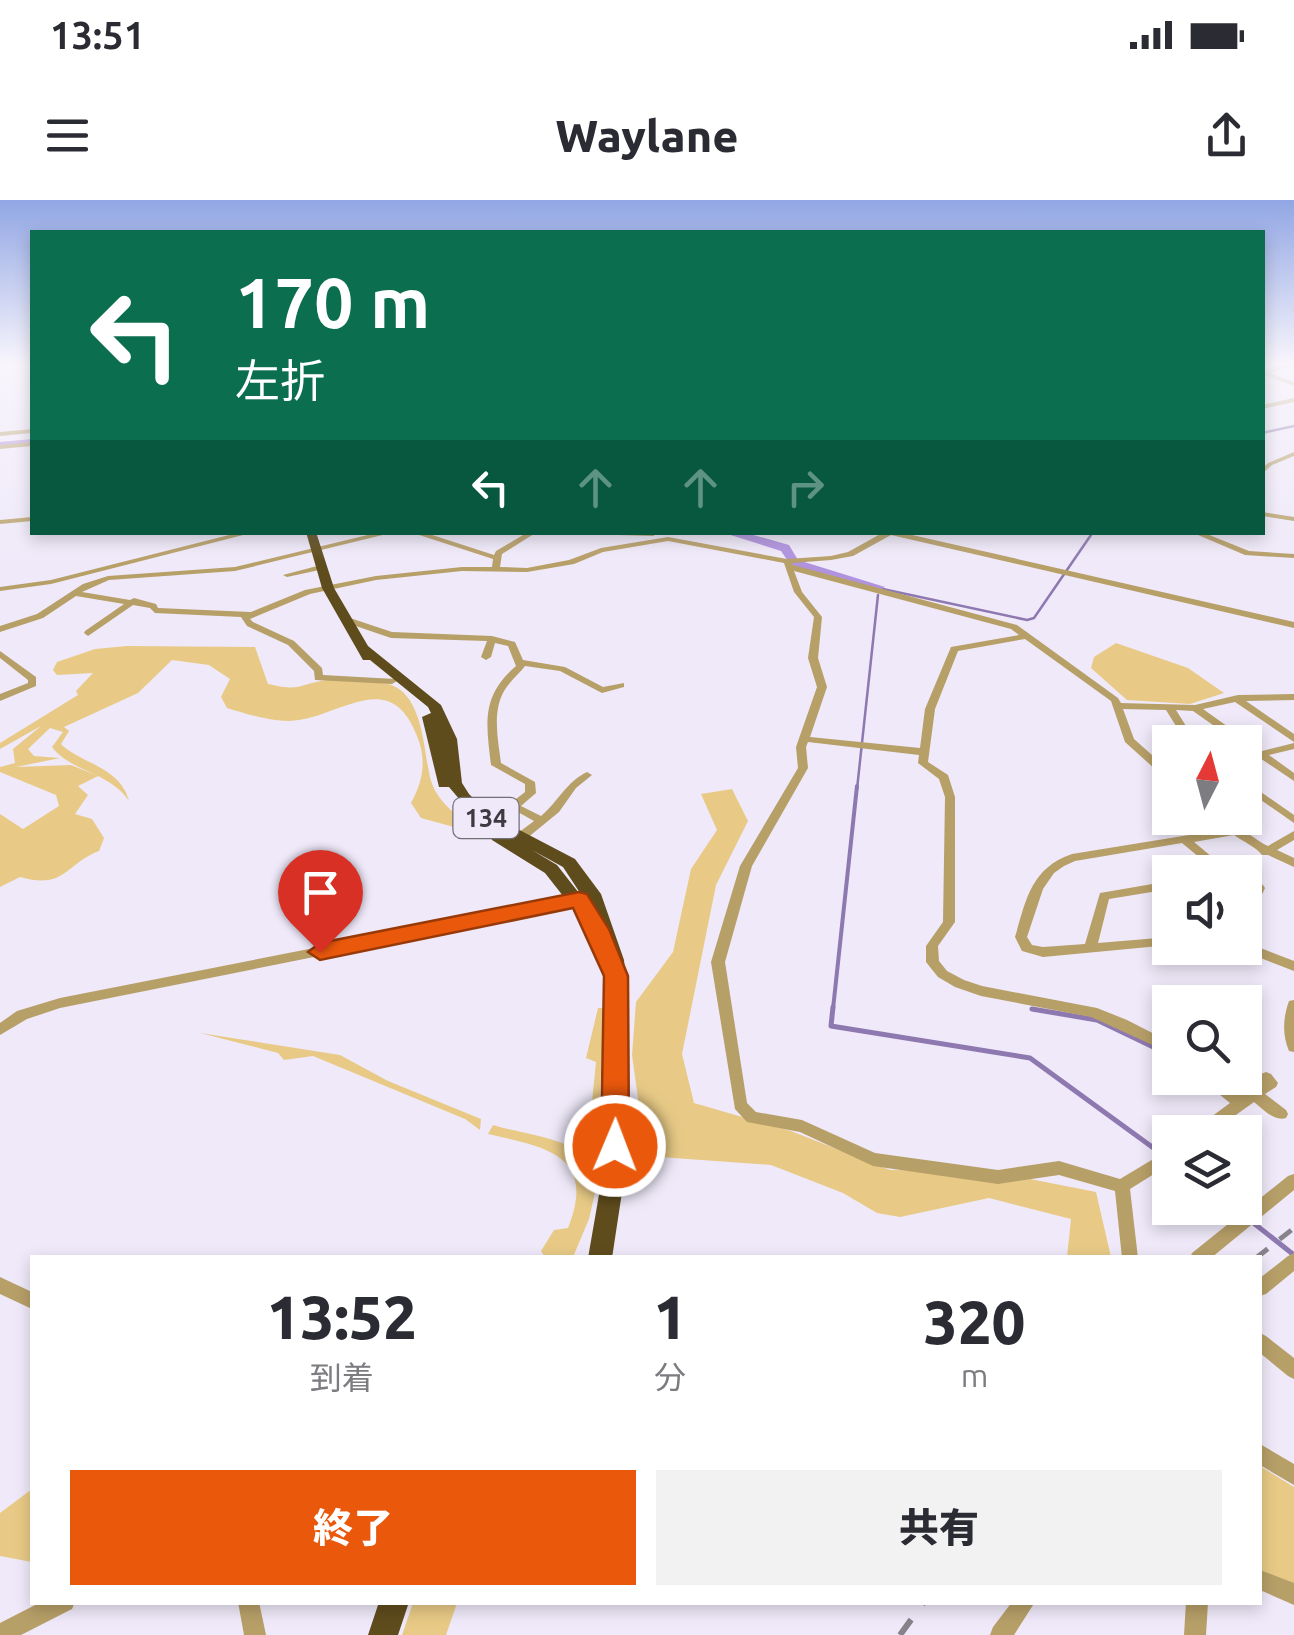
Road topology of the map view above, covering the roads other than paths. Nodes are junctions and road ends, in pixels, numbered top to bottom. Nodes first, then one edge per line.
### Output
1 (30, 431) edge
2 (0, 434) edge
3 (30, 444) edge
4 (0, 447) edge
5 (1294, 454) edge
6 (1265, 470) edge
7 (1265, 514) edge
8 (30, 519) edge
9 (1294, 519) edge
10 (0, 522) edge
11 (240, 535) edge
12 (312, 535) edge
13 (345, 535) edge
14 (382, 535) edge
15 (422, 535) edge
16 (529, 535) edge
17 (653, 535) edge
18 (885, 535) edge
19 (898, 535) edge
20 (1202, 535) edge
21 (350, 545) junction
22 (316, 551) junction
23 (1294, 556) edge
24 (185, 559) dead end
25 (497, 564) junction
26 (788, 564) junction
27 (321, 567) junction
28 (236, 568) junction
29 (191, 573) junction
30 (287, 575) dead end
31 (238, 581) dead end
32 (36, 585) junction
33 (86, 586) junction
34 (328, 588) junction
35 (0, 589) edge
36 (77, 594) junction
37 (134, 601) junction
38 (252, 614) junction
39 (347, 620) junction
40 (1294, 625) edge
41 (0, 629) edge
42 (88, 633) dead end
43 (1026, 636) junction
44 (492, 639) junction
45 (364, 649) junction
46 (0, 654) edge
47 (486, 656) dead end
48 (522, 663) junction
49 (392, 680) junction
50 (621, 685) dead end
51 (1294, 697) edge
52 (0, 698) edge
53 (1238, 698) junction
54 (1119, 706) junction
55 (1170, 708) junction
56 (1195, 708) junction
57 (1180, 725) edge
58 (1219, 725) edge
59 (804, 739) junction
60 (1294, 742) edge
61 (924, 752) junction
62 (1262, 754) edge
63 (1262, 755) edge
64 (1152, 761) edge
65 (587, 775) dead end
66 (1294, 778) edge
67 (1262, 796) edge
68 (540, 820) junction
69 (1294, 820) edge
70 (1218, 835) edge
71 (1242, 835) edge
72 (1294, 835) edge
73 (529, 838) junction
74 (1187, 842) junction
75 (1266, 852) junction
76 (1203, 855) edge
77 (1294, 864) edge
78 (564, 881) junction
79 (1152, 888) edge
80 (579, 900) junction
81 (598, 911) junction
82 (1152, 943) edge
83 (1090, 948) junction
84 (1262, 954) edge
85 (1294, 966) edge
86 (616, 976) junction
87 (1294, 1005) edge
88 (0, 1011) edge
89 (16, 1018) junction
90 (0, 1030) edge
91 (1152, 1040) edge
92 (1294, 1047) edge
93 (1266, 1078) dead end
94 (1242, 1095) edge
95 (1248, 1098) junction
96 (1280, 1114) dead end
97 (1224, 1115) edge
98 (1152, 1167) edge
99 (1294, 1181) edge
100 (1122, 1186) junction
101 (600, 1255) edge
102 (1130, 1255) edge
103 (1202, 1255) edge
104 (1293, 1264) edge
105 (0, 1285) edge
106 (1262, 1287) edge
107 (30, 1300) edge
108 (1262, 1344) edge
109 (1294, 1370) edge
110 (1262, 1455) edge
111 (1294, 1475) edge
112 (1262, 1581) edge
113 (1294, 1594) edge
114 (59, 1605) edge
115 (249, 1605) edge
116 (393, 1605) edge
117 (1023, 1605) edge
118 (1197, 1605) edge
119 (0, 1634) edge
120 (255, 1635) edge
121 (383, 1635) edge
122 (1002, 1635) edge
123 (1195, 1635) edge

1 - 2 street
3 - 4 street
5 - 6 street
7 - 9 street
8 - 10 street
11 - 32 street
12 - 22 highway, 134
13 - 21 street
14 - 21 street
15 - 25 street
16 - 25 street
17 - 25 street
17 - 26 street
18 - 26 street
19 - 40 street
20 - 23 street
21 - 22 street
22 - 27 highway, 134
22 - 28 street
24 - 29 street
25 - 34 street
26 - 43 street
26 - 59 street
27 - 30 street
27 - 34 highway, 134
28 - 29 street
28 - 31 street
29 - 33 street
32 - 33 street
32 - 35 street
33 - 36 street
34 - 38 street
34 - 39 highway, 134
36 - 37 street
36 - 41 street
37 - 38 street
37 - 42 street
38 - 49 street
39 - 44 street
39 - 45 highway, 134
43 - 54 street
43 - 61 street
44 - 47 street
44 - 48 street
45 - 49 highway, 134
45 - 73 highway, 134
46 - 52 street
48 - 50 street
48 - 68 street
49 - 78 highway, 134
51 - 53 street
53 - 56 street
53 - 60 street
54 - 55 street
54 - 64 street
55 - 56 street
55 - 57 street
56 - 58 street
59 - 61 street
59 - 100 street
60 - 62 street
61 - 91 street
63 - 66 street
65 - 68 street
67 - 69 street
68 - 73 street
70 - 74 street
71 - 75 street
72 - 75 street
73 - 78 highway
73 - 80 highway
73 - 81 highway, 134
74 - 76 street
74 - 83 street
75 - 77 street
78 - 80 highway, 134
79 - 83 street
80 - 81 highway
80 - 86 highway, 134
80 - 89 street
81 - 86 highway, 134
82 - 83 street
84 - 85 street
86 - 101 highway, 134
87 - 92 street
88 - 89 street
89 - 90 street
93 - 95 street
94 - 95 street
95 - 96 street
95 - 97 street
98 - 100 street
99 - 103 street
100 - 102 street
104 - 106 street
105 - 107 street
108 - 109 street
110 - 111 street
112 - 113 street
114 - 119 street
115 - 120 street
116 - 121 highway
117 - 122 street
118 - 123 street

